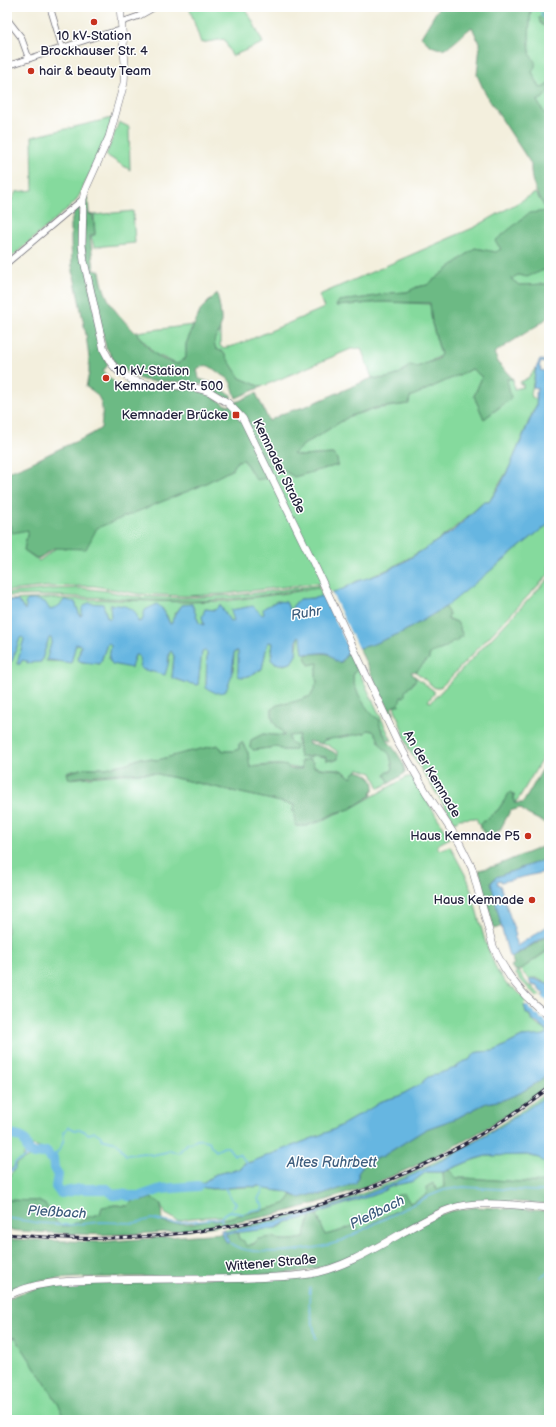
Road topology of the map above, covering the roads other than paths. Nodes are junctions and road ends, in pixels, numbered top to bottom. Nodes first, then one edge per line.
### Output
1 (50, 7) edge
2 (120, 7) edge
3 (155, 7) edge
4 (7, 19) edge
5 (122, 22) junction
6 (122, 30) junction
7 (62, 47) junction
8 (29, 59) junction
9 (7, 66) edge
10 (83, 199) junction
11 (7, 264) edge
12 (362, 666) joint
13 (549, 1016) edge
14 (549, 1208) edge
15 (7, 1296) edge

1 - 7 street
2 - 5 main road, Kemnader Straße
3 - 5 street
4 - 8 street
5 - 6 main road, Kemnader Straße
6 - 7 street
6 - 10 main road, Kemnader Straße
7 - 8 street
8 - 9 street
10 - 11 street
10 - 12 main road, Kemnader Straße
12 - 13 main road, An der Kemnade
14 - 15 main road, Wittener Straße

